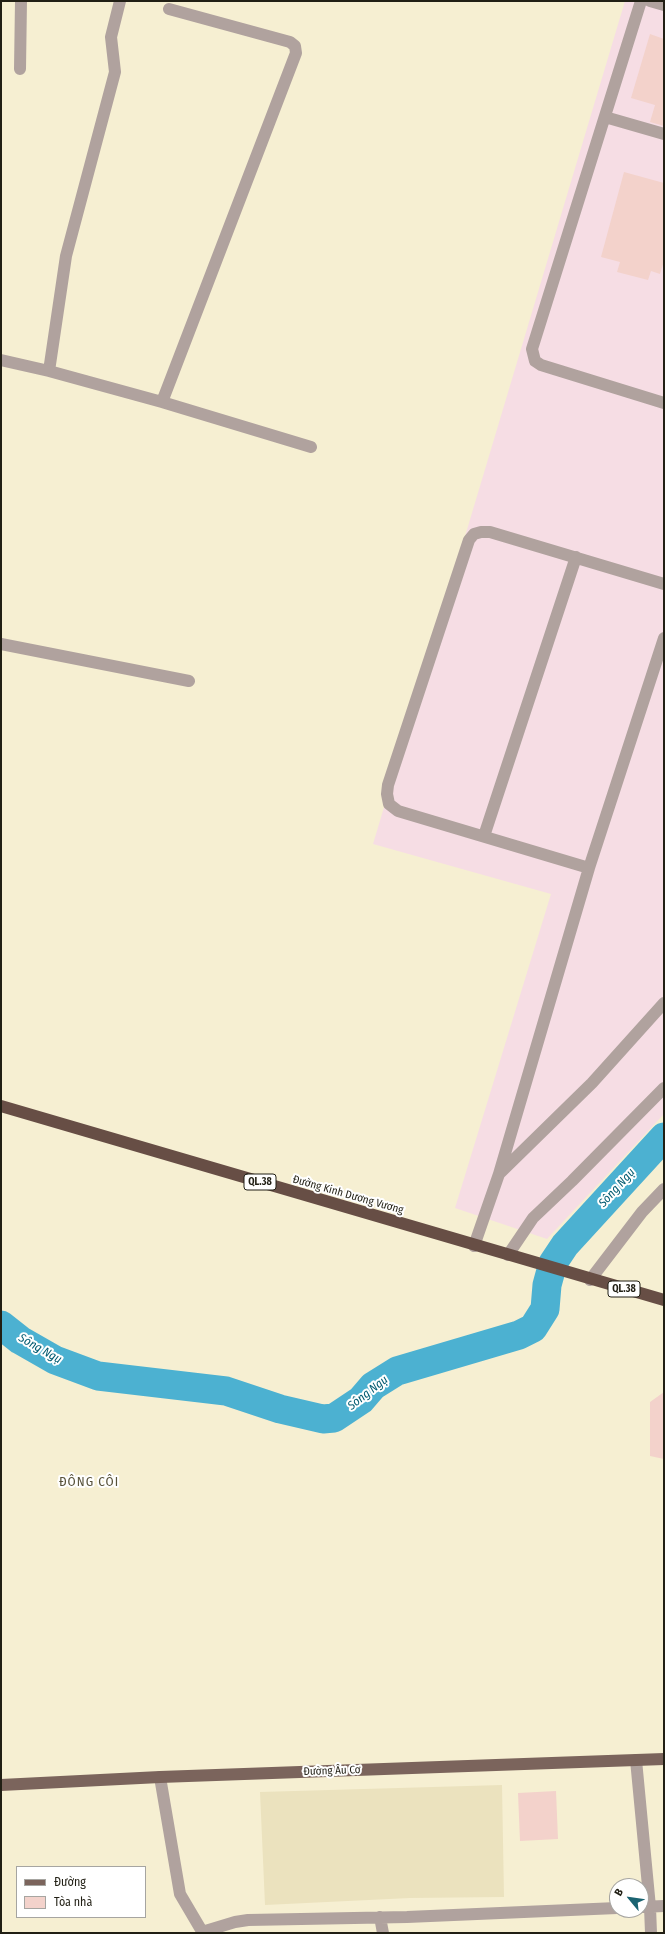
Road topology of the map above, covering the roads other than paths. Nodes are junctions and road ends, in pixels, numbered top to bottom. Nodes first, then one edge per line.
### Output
1 (21, 1) edge
2 (120, 1) edge
3 (641, 1) edge
4 (650, 1) edge
5 (664, 5) edge
6 (169, 9) dead end
7 (20, 69) dead end
8 (605, 117) junction
9 (664, 134) edge
10 (1, 360) edge
11 (49, 371) junction
12 (162, 402) junction
13 (664, 403) edge
14 (311, 447) dead end
15 (576, 558) junction
16 (664, 584) edge
17 (664, 638) edge
18 (1, 644) edge
19 (189, 681) dead end
20 (484, 836) junction
21 (589, 868) junction
22 (664, 1003) edge
23 (664, 1088) edge
24 (1, 1106) edge
25 (498, 1174) junction
26 (664, 1190) edge
27 (474, 1246) junction
28 (513, 1257) junction
29 (587, 1279) junction
30 (664, 1300) edge
31 (664, 1759) edge
32 (636, 1760) junction
33 (160, 1777) junction
34 (1, 1785) edge
35 (644, 1878) edge
36 (664, 1906) edge
37 (649, 1907) edge
38 (609, 1908) edge
39 (380, 1917) junction
40 (648, 1918) edge
41 (203, 1932) edge
42 (383, 1933) edge
43 (651, 1933) edge

1 - 7 street
2 - 11 street
3 - 8 street
4 - 5 street
6 - 12 street
8 - 9 street
8 - 13 street
10 - 11 street
11 - 12 street
12 - 14 street
15 - 16 street
15 - 20 street
15 - 20 street
17 - 21 street
18 - 19 street
20 - 21 street
21 - 25 street
22 - 25 street
23 - 28 street
24 - 27 highway, Đường Kinh Dương Vương / QL.38
25 - 27 street
26 - 29 street
27 - 28 highway, Đường Kinh Dương Vương / QL.38
28 - 29 highway, Đường Kinh Dương Vương / QL.38
29 - 30 highway, Đường Kinh Dương Vương / QL.38
31 - 32 main road, Đường Âu Cơ
32 - 33 main road, Đường Âu Cơ
32 - 35 street
33 - 34 main road, Đường Âu Cơ
33 - 41 street
36 - 37 street
38 - 39 street
39 - 41 street
39 - 42 street
40 - 43 street

